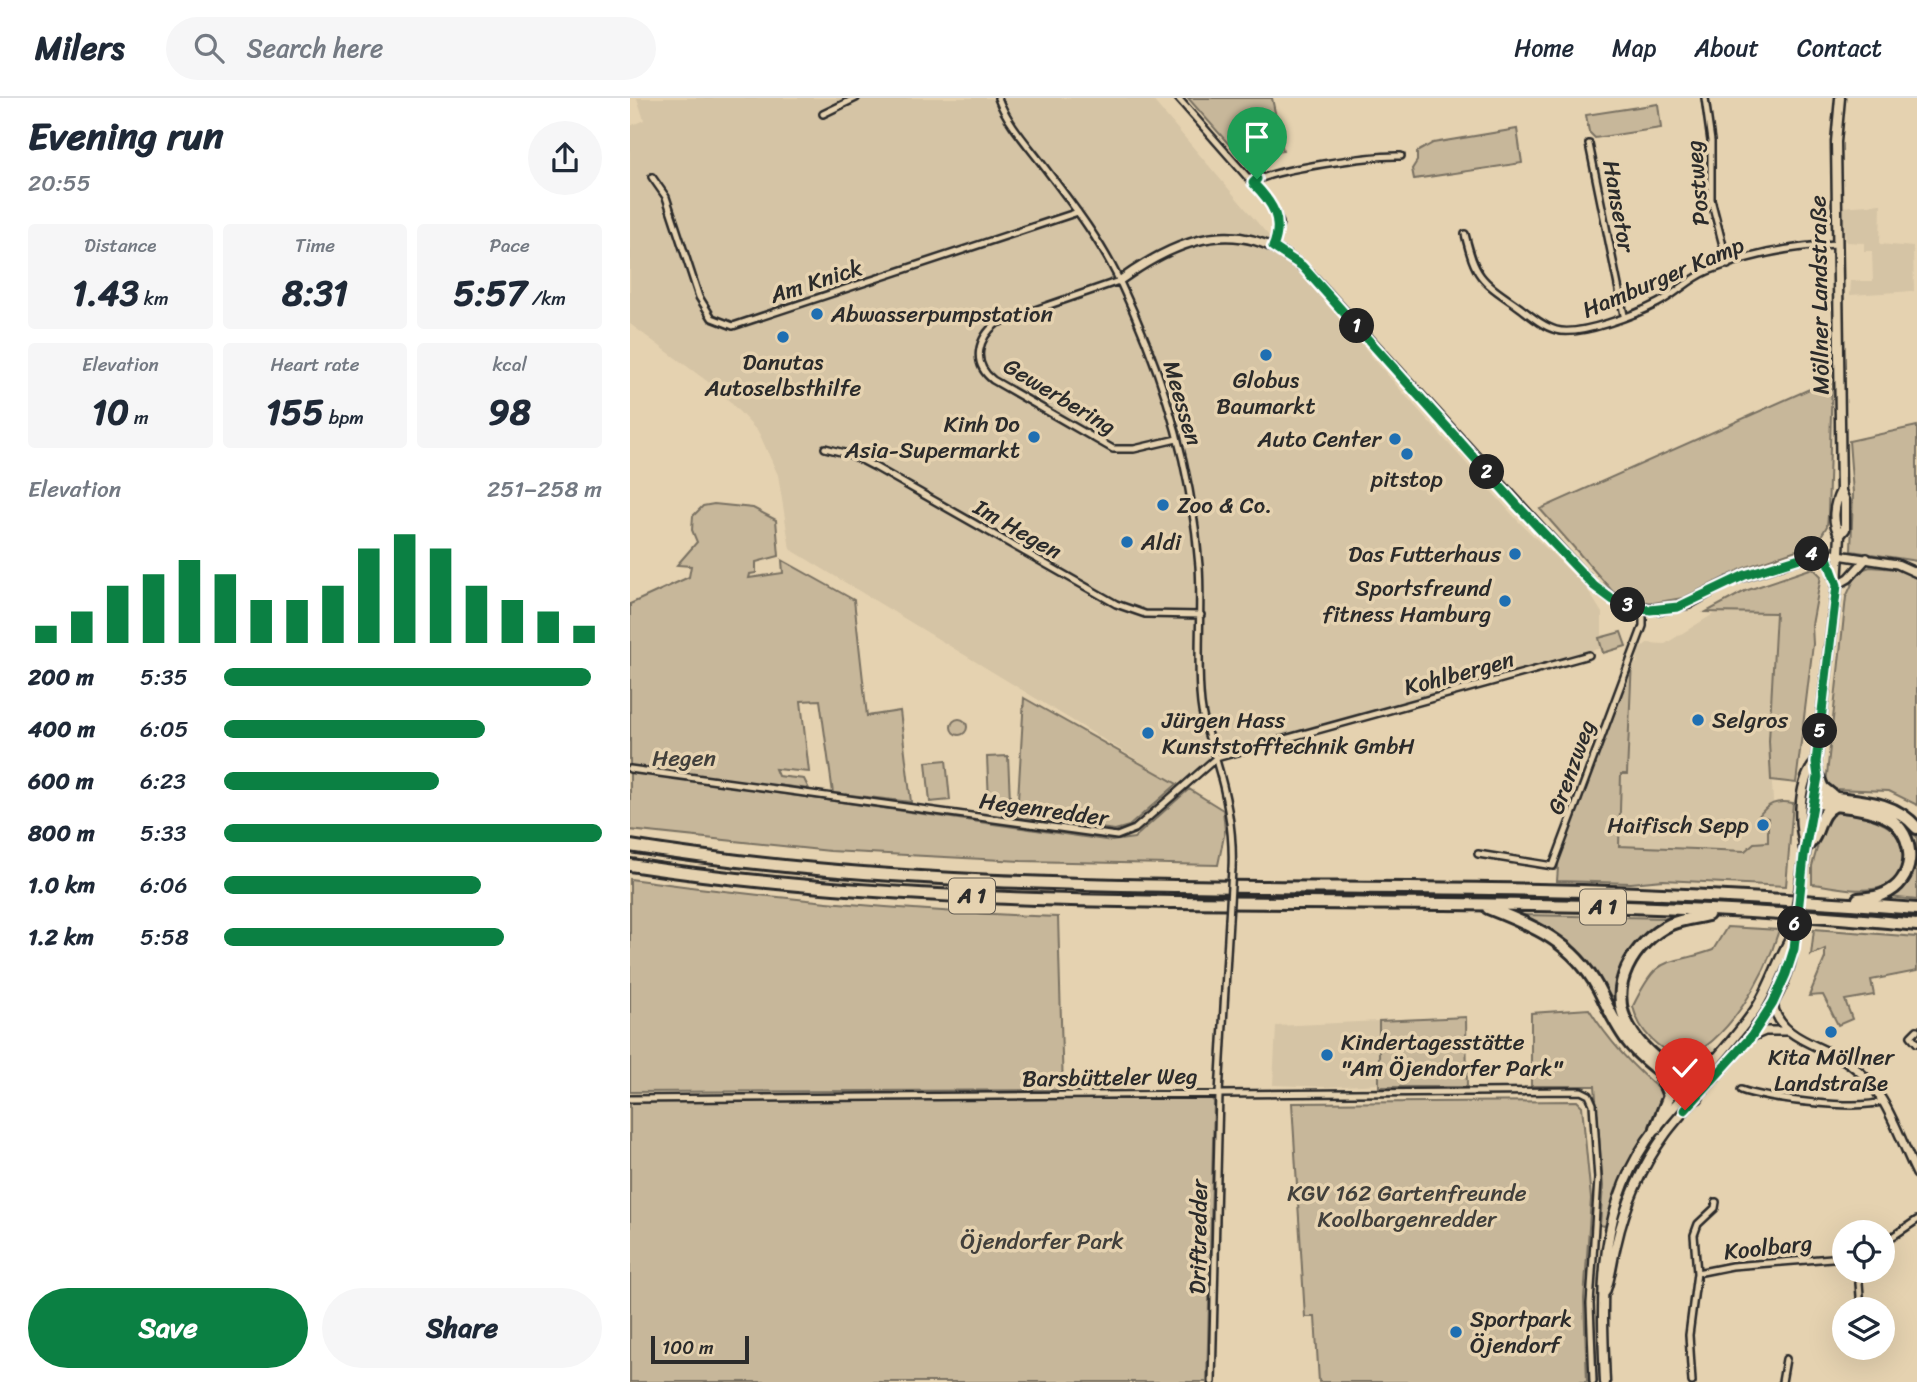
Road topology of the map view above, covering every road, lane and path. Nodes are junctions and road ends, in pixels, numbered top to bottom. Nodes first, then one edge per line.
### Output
1 (856, 98) edge
2 (998, 98) edge
3 (1178, 98) edge
4 (1705, 98) edge
5 (1840, 98) edge
6 (823, 114) dead end
7 (1589, 144) dead end
8 (1401, 156) dead end
9 (652, 177) dead end
10 (1253, 183) junction
11 (1078, 212) junction
12 (1465, 234) dead end
13 (1838, 244) junction
14 (1273, 247) junction
15 (1728, 265) junction
16 (1119, 281) junction
17 (1624, 315) junction
18 (1177, 439) junction
19 (825, 448) dead end
20 (1825, 552) junction
21 (1839, 554) junction
22 (1867, 558) junction
23 (1917, 573) edge
24 (1837, 585) junction
25 (1643, 609) junction
26 (1201, 615) junction
27 (1590, 655) dead end
28 (1216, 758) junction
29 (1816, 762) junction
30 (630, 769) edge
31 (1818, 777) junction
32 (1809, 797) junction
33 (1836, 802) junction
34 (1917, 828) edge
35 (630, 846) edge
36 (1805, 847) junction
37 (1478, 854) dead end
38 (630, 865) edge
39 (1823, 901) junction
40 (1479, 904) junction
41 (1917, 909) edge
42 (1728, 912) junction
43 (1917, 925) edge
44 (1793, 934) junction
45 (1773, 1003) junction
46 (1753, 1013) junction
47 (1762, 1018) junction
48 (1778, 1022) junction
49 (1917, 1030) edge
50 (1773, 1031) junction
51 (1787, 1031) junction
52 (1751, 1037) junction
53 (1917, 1042) edge
54 (1716, 1059) junction
55 (1655, 1068) junction
56 (1672, 1071) junction
57 (1741, 1090) dead end
58 (1692, 1093) junction
59 (1219, 1094) junction
60 (630, 1099) edge
61 (1883, 1101) junction
62 (1656, 1128) junction
63 (1917, 1174) edge
64 (1716, 1202) dead end
65 (1917, 1220) edge
66 (1895, 1235) edge
67 (1832, 1258) edge
68 (1697, 1273) junction
69 (1605, 1292) junction
70 (1786, 1359) dead end
71 (1212, 1382) edge
72 (1593, 1382) edge
73 (1605, 1382) edge
74 (1692, 1382) edge
75 (1782, 1382) edge

1 - 6 street
2 - 11 street, Meessen
3 - 10 street
4 - 15 street, Postweg
5 - 13 main road, Möllner Landstraße
7 - 17 street, Hansetor
8 - 10 street
9 - 11 street, Am Knick
10 - 14 street
11 - 16 street, Meessen
12 - 17 street, Hamburger Kamp
13 - 15 street, Hamburger Kamp
13 - 21 main road, Möllner Landstraße
14 - 16 street
14 - 25 street
15 - 17 street, Hamburger Kamp
16 - 18 street, Meessen
16 - 18 street, Gewerbering
18 - 26 street, Meessen
19 - 26 street, Im Hegen
20 - 21 street
20 - 24 street
20 - 25 street
21 - 22 street
21 - 24 main road, Möllner Landstraße
22 - 23 street
22 - 24 street
24 - 29 main road, Möllner Landstraße
25 - 37 street, Grenzweg
26 - 28 street, Meessen
27 - 28 street, Kohlbergen
28 - 30 street, Hegenredder
28 - 59 street, bridge
29 - 31 main road
29 - 32 main road
31 - 32 main road
31 - 33 highway
32 - 33 highway
32 - 36 main road
33 - 34 highway
33 - 36 highway
33 - 39 highway
35 - 39 highway, A 1
36 - 44 main road, bridge
38 - 40 highway, A 1
39 - 41 highway, A 1
40 - 42 highway, A 1
40 - 55 highway
42 - 43 highway, A 1
42 - 56 highway
44 - 45 main road
44 - 46 main road
45 - 47 main road
45 - 48 street
46 - 47 street
46 - 54 main road
47 - 48 street
47 - 50 street
47 - 52 main road
48 - 51 street
49 - 53 street
50 - 51 street
50 - 52 street
51 - 61 street
52 - 58 main road
54 - 56 highway
54 - 58 main road
55 - 58 highway
55 - 62 highway
56 - 58 highway
57 - 61 street
58 - 62 main road
58 - 69 main road
59 - 60 street, Barsbütteler Weg
59 - 71 street, Driftredder
59 - 72 street, Barsbütteler Weg
61 - 63 street
62 - 69 main road
64 - 68 street, Koolbarg
65 - 66 street
67 - 68 street, Koolbarg
68 - 74 street, Koolbarg
69 - 73 main road
70 - 75 street

